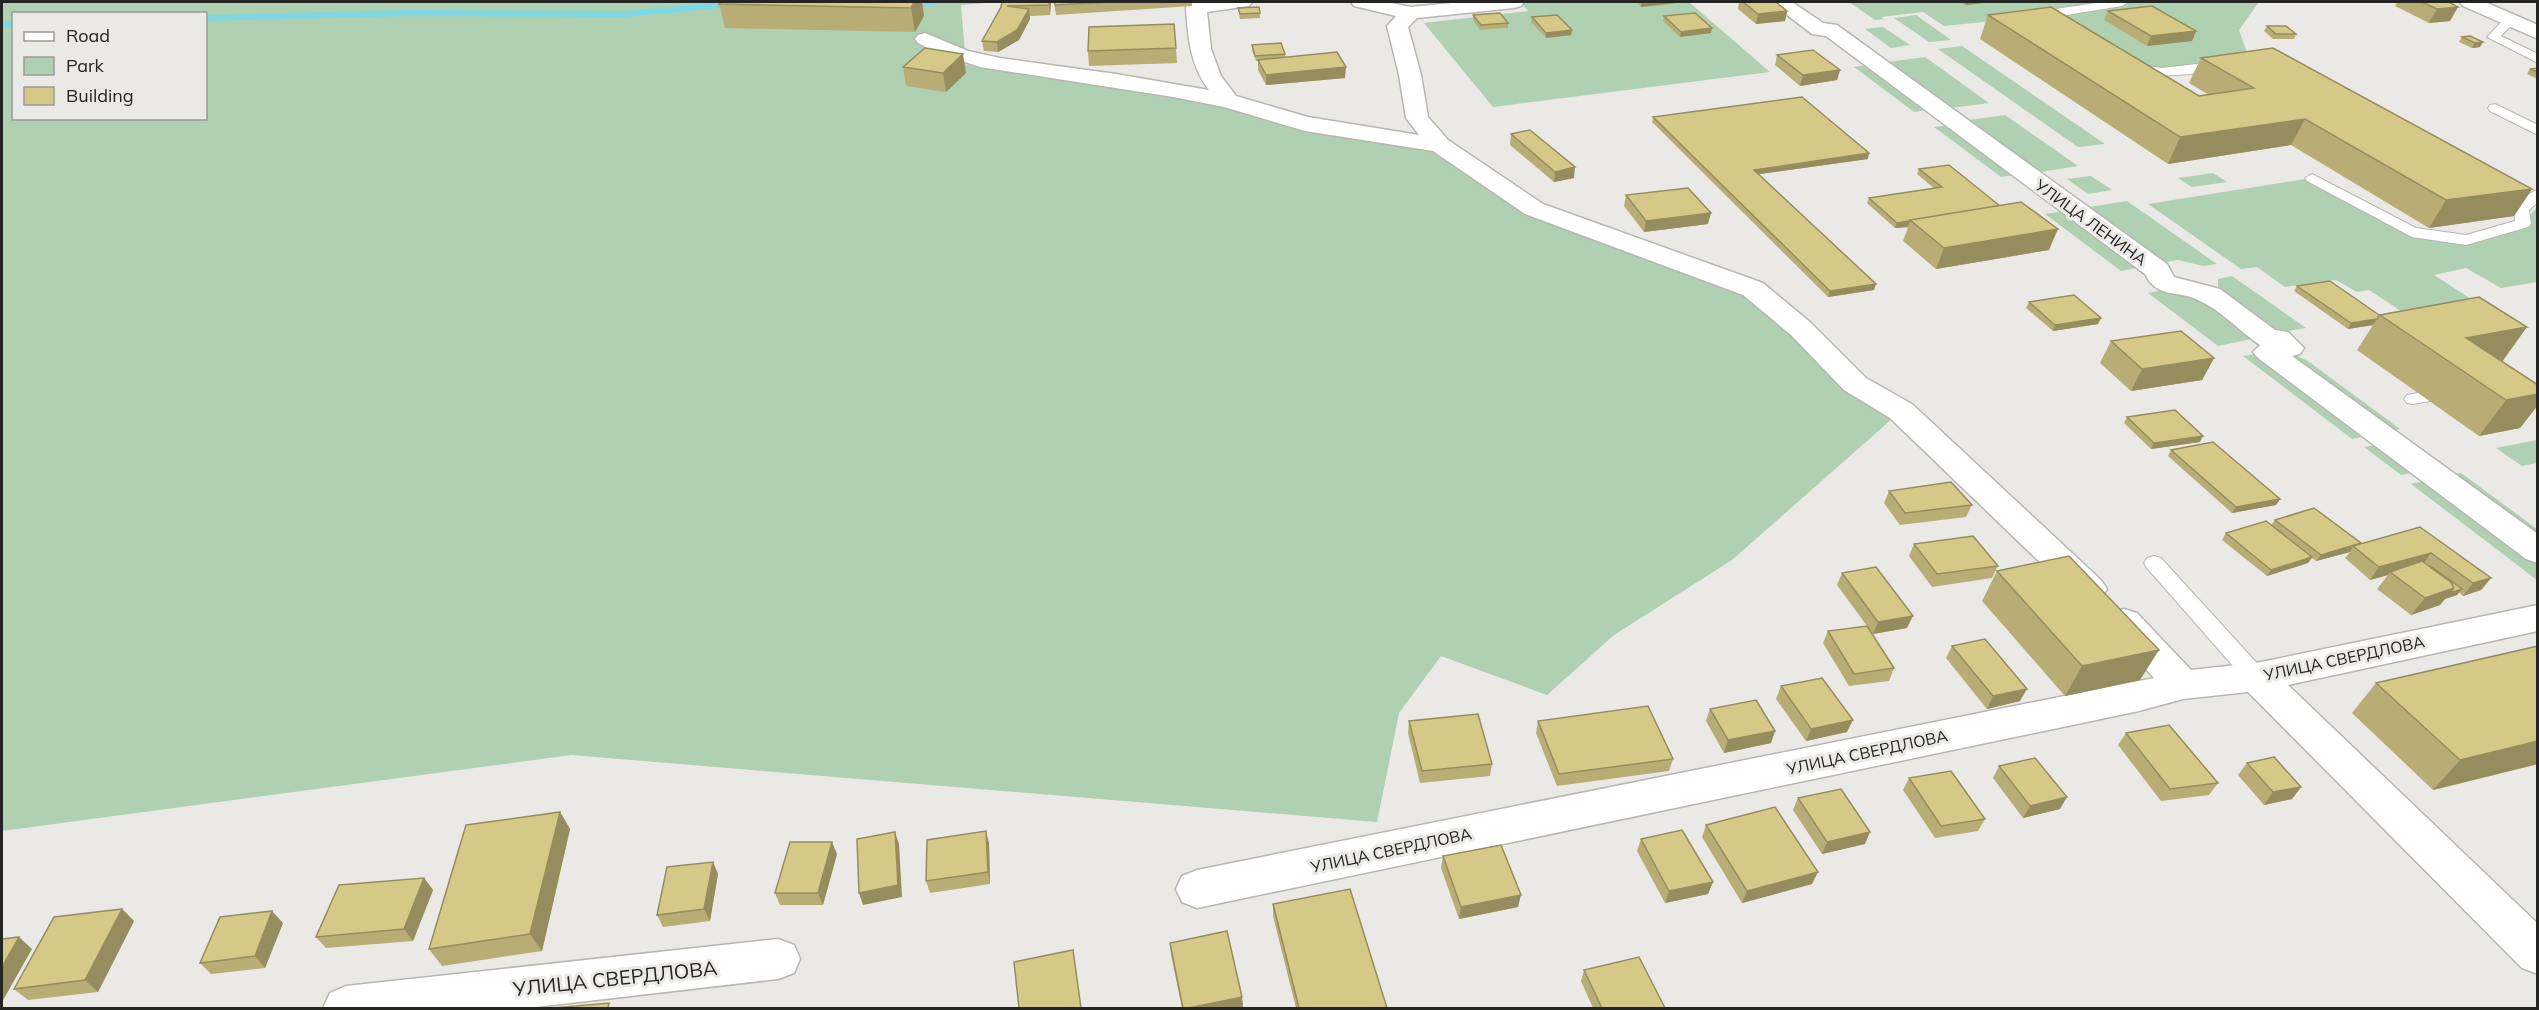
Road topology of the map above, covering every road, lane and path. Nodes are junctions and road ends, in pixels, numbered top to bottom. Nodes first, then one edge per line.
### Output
1 (1242, 2) edge
2 (1361, 2) edge
3 (1514, 2) edge
4 (1780, 2) edge
5 (2122, 2) edge
6 (2470, 2) edge
7 (1197, 4) edge
8 (1411, 13) junction
9 (2510, 20) junction
10 (2050, 28) edge
11 (2538, 33) edge
12 (925, 39) dead end
13 (2538, 58) edge
14 (2240, 63) edge
15 (2124, 67) edge
16 (1228, 101) junction
17 (2495, 108) dead end
18 (2538, 131) edge
19 (1440, 145) junction
20 (2312, 178) dead end
21 (2538, 194) edge
22 (2538, 551) edge
23 (2154, 563) dead end
24 (2538, 618) edge
25 (2256, 676) junction
26 (2182, 685) junction
27 (1197, 889) dead end
28 (2538, 954) edge
29 (778, 959) dead end
30 (346, 1008) edge

1 - 7 street
2 - 8 street
3 - 8 street
4 - 22 street, УЛИЦА ЛЕНИНА
5 - 10 lane
6 - 9 street
7 - 16 street
8 - 19 street
9 - 11 street
9 - 13 lane
12 - 16 street
14 - 15 lane
16 - 19 street
17 - 18 lane
19 - 26 street
20 - 21 lane
23 - 25 lane
24 - 25 street, УЛИЦА СВЕРДЛОВА
25 - 26 street, УЛИЦА СВЕРДЛОВА
25 - 28 street
26 - 27 street, УЛИЦА СВЕРДЛОВА
29 - 30 street, УЛИЦА СВЕРДЛОВА

